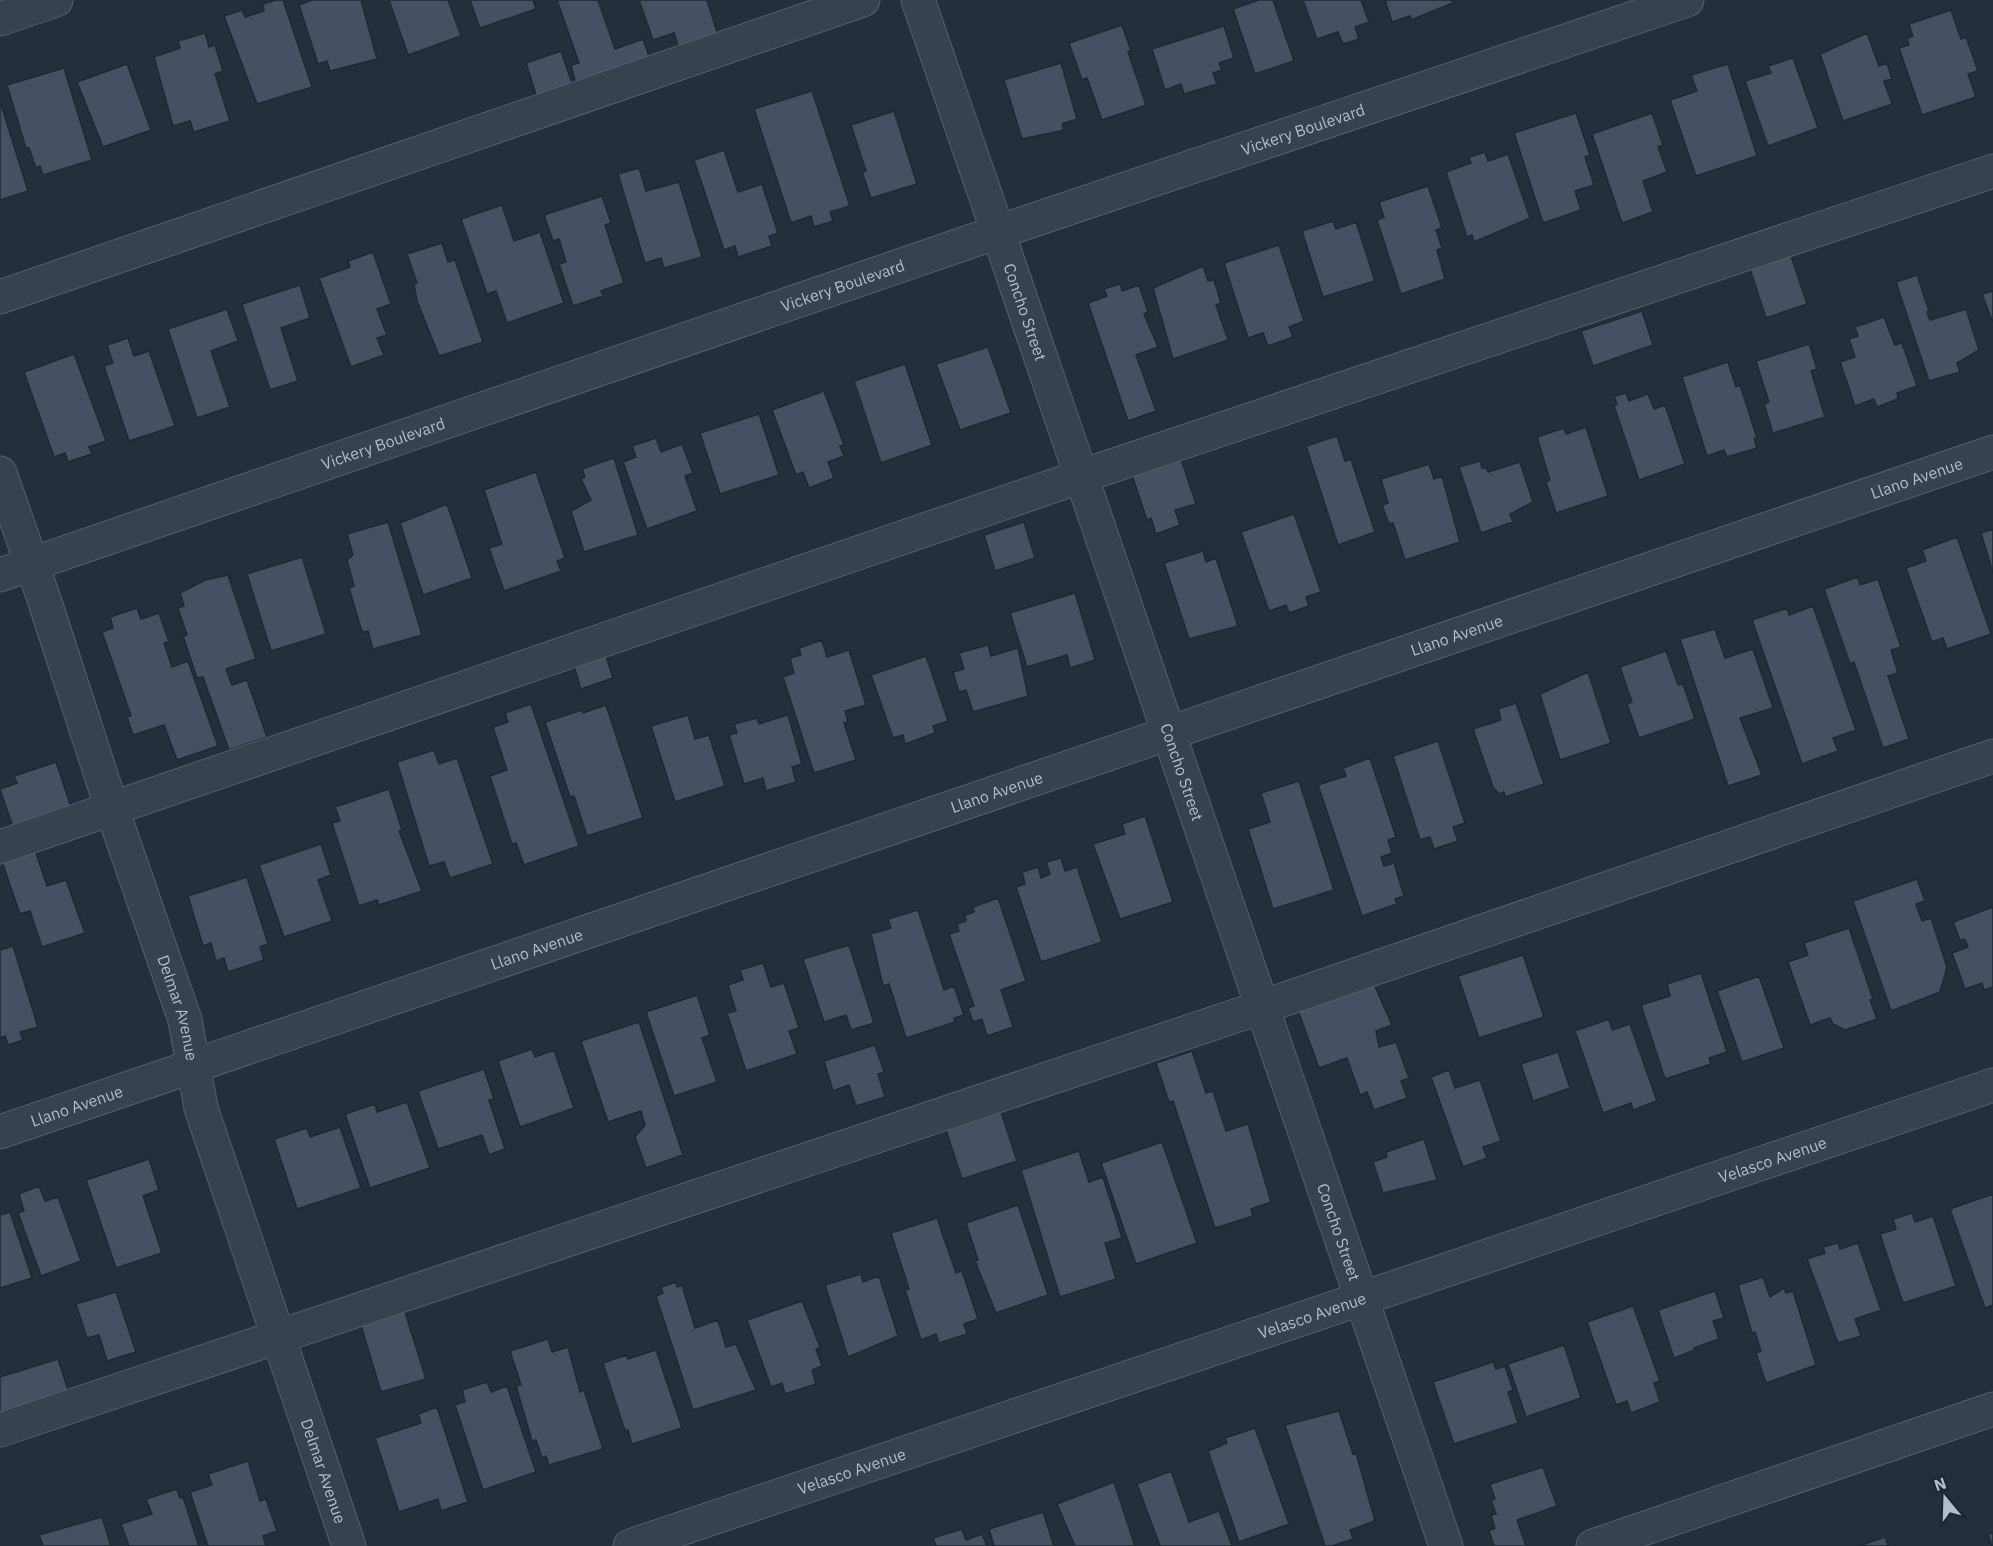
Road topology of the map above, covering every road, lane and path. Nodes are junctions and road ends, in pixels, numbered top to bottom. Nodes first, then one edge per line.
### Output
1 (56, 0) edge
2 (863, 0) edge
3 (918, 0) edge
4 (1687, 0) edge
5 (0, 19) edge
6 (1993, 171) edge
7 (998, 232) junction
8 (0, 297) edge
9 (1993, 452) edge
10 (0, 473) edge
11 (1082, 476) junction
12 (31, 564) junction
13 (0, 575) edge
14 (1169, 733) junction
15 (1993, 756) edge
16 (112, 809) junction
17 (0, 847) edge
18 (1262, 1007) junction
19 (193, 1066) junction
20 (1993, 1085) edge
21 (0, 1132) edge
22 (1361, 1299) junction
23 (279, 1337) junction
24 (1993, 1409) edge
25 (0, 1430) edge
26 (349, 1546) edge
27 (630, 1546) edge
28 (1446, 1546) edge
29 (1593, 1546) edge

1 - 5 street
2 - 8 street
3 - 7 street, Concho Street
4 - 7 street, Vickery Boulevard
6 - 11 street
7 - 11 street, Concho Street
7 - 12 street, Vickery Boulevard
9 - 14 street, Llano Avenue
10 - 12 street, Delmar Avenue
11 - 14 street, Concho Street
11 - 16 street
12 - 13 street, Vickery Boulevard
12 - 16 street, Delmar Avenue
14 - 18 street, Concho Street
14 - 19 street, Llano Avenue
15 - 18 street
16 - 17 street
16 - 19 street, Delmar Avenue
18 - 22 street, Concho Street
18 - 23 street
19 - 21 street, Llano Avenue
19 - 23 street, Delmar Avenue
20 - 22 street, Velasco Avenue
22 - 27 street, Velasco Avenue
22 - 28 street, Concho Street
23 - 25 street
23 - 26 street, Delmar Avenue
24 - 29 street

